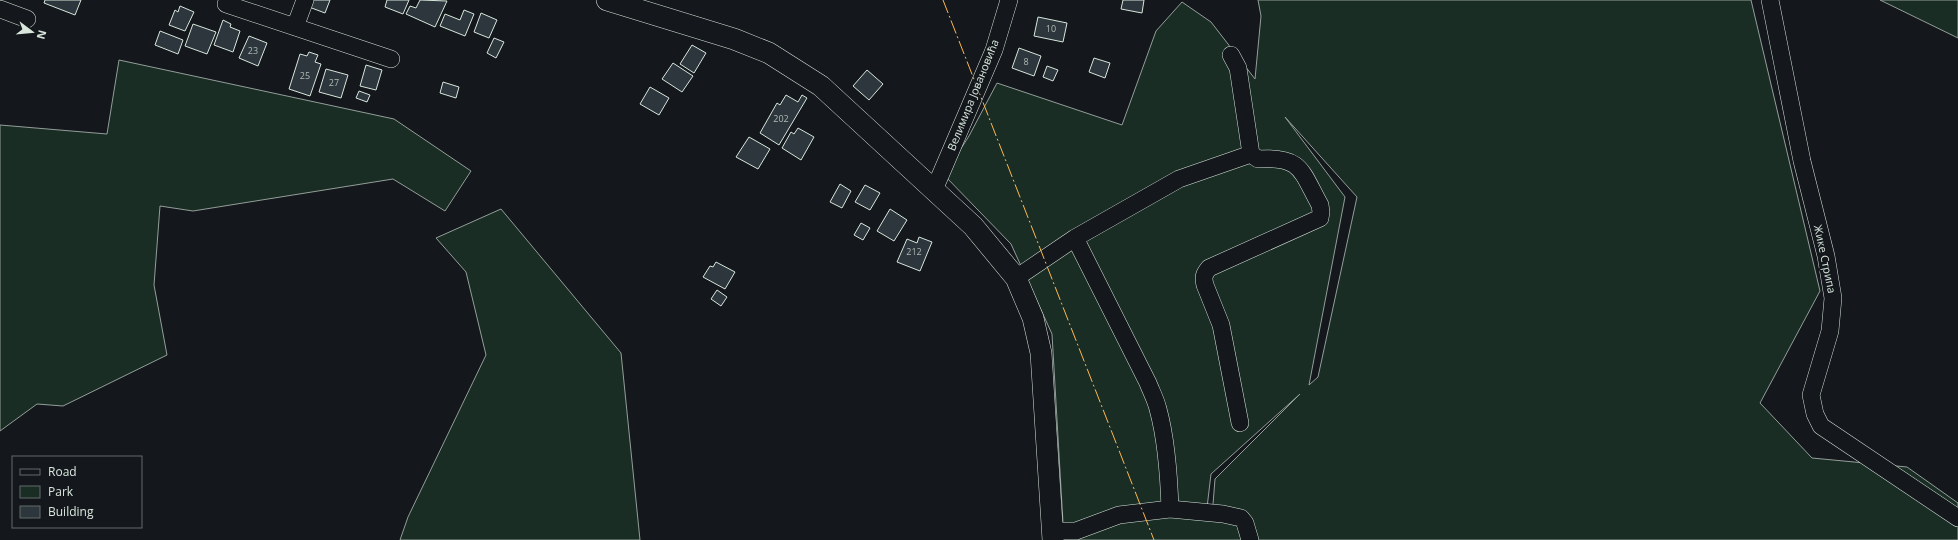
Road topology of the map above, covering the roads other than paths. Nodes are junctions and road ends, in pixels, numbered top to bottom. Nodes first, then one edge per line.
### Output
1 (305, 0) edge
2 (607, 0) edge
3 (1010, 0) edge
4 (1770, 0) edge
5 (226, 4) dead end
6 (0, 9) edge
7 (27, 19) dead end
8 (294, 27) junction
9 (1231, 55) dead end
10 (391, 59) dead end
11 (1251, 154) junction
12 (934, 190) junction
13 (1076, 238) junction
14 (1016, 278) junction
15 (1240, 423) dead end
16 (1170, 509) junction
17 (1958, 518) edge
18 (1053, 535) edge
19 (1250, 540) edge

1 - 8 street
2 - 12 main road
3 - 12 street, Велимира Јовановића
4 - 17 street, Жике Стрипа
5 - 8 street
6 - 7 street
8 - 10 street
9 - 11 street
11 - 13 street
11 - 15 street
12 - 14 main road
13 - 14 street
13 - 16 street
14 - 18 main road
16 - 18 street
16 - 19 street

